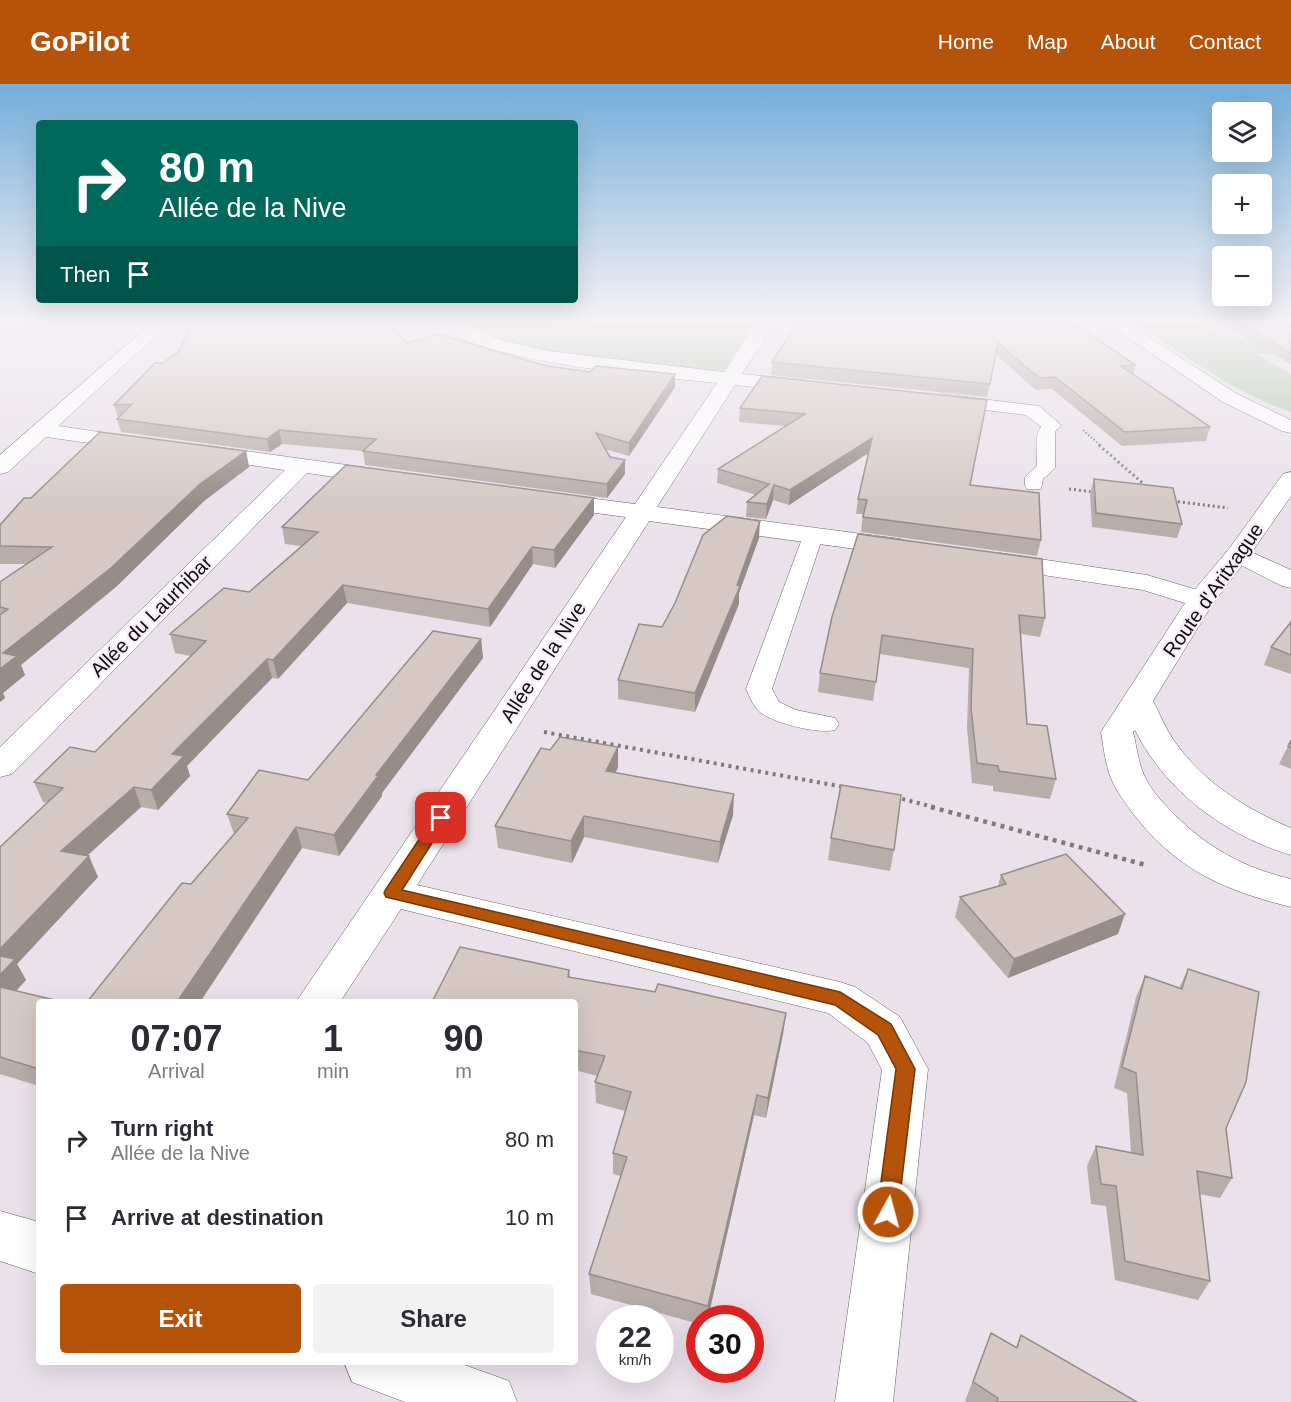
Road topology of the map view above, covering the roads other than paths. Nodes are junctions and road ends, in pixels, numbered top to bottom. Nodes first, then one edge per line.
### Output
1 (94, 383) edge
2 (727, 383) edge
3 (772, 383) edge
4 (1206, 383) edge
5 (823, 388) edge
6 (927, 399) edge
7 (1051, 425) joint
8 (1290, 427) edge
9 (40, 430) junction
10 (1291, 449) edge
11 (302, 466) junction
12 (0, 467) edge
13 (1291, 479) edge
14 (406, 480) edge
15 (1034, 485) road end
16 (533, 498) edge
17 (641, 512) junction
18 (813, 536) junction
19 (928, 551) edge
20 (1238, 554) junction
21 (973, 558) edge
22 (1291, 580) edge
23 (1201, 600) junction
24 (1138, 702) junction
25 (826, 724) dead end
26 (0, 766) edge
27 (1291, 842) edge
28 (1291, 892) edge
29 (392, 893) junction
30 (319, 999) edge
31 (0, 1236) edge
32 (36, 1247) edge
33 (381, 1365) edge
34 (488, 1402) edge
35 (864, 1402) edge

1 - 9 street
2 - 17 street, Allée de la Nive
3 - 5 street
4 - 8 street
6 - 7 street
7 - 15 lane
8 - 10 street
9 - 11 street
9 - 12 street
11 - 14 street
11 - 26 street, Allée du Laurhibar
13 - 20 street, Route d'Aritxague
16 - 17 street
17 - 18 street
17 - 29 street, Allée de la Nive
18 - 19 street
18 - 25 lane
20 - 22 street
20 - 23 street, Route d'Aritxague
21 - 23 street
23 - 24 street, Route d'Aritxague
24 - 27 street
24 - 28 street, Route d'Aritxague
29 - 30 street, Allée de la Nive
29 - 35 street
31 - 32 street
33 - 34 street

